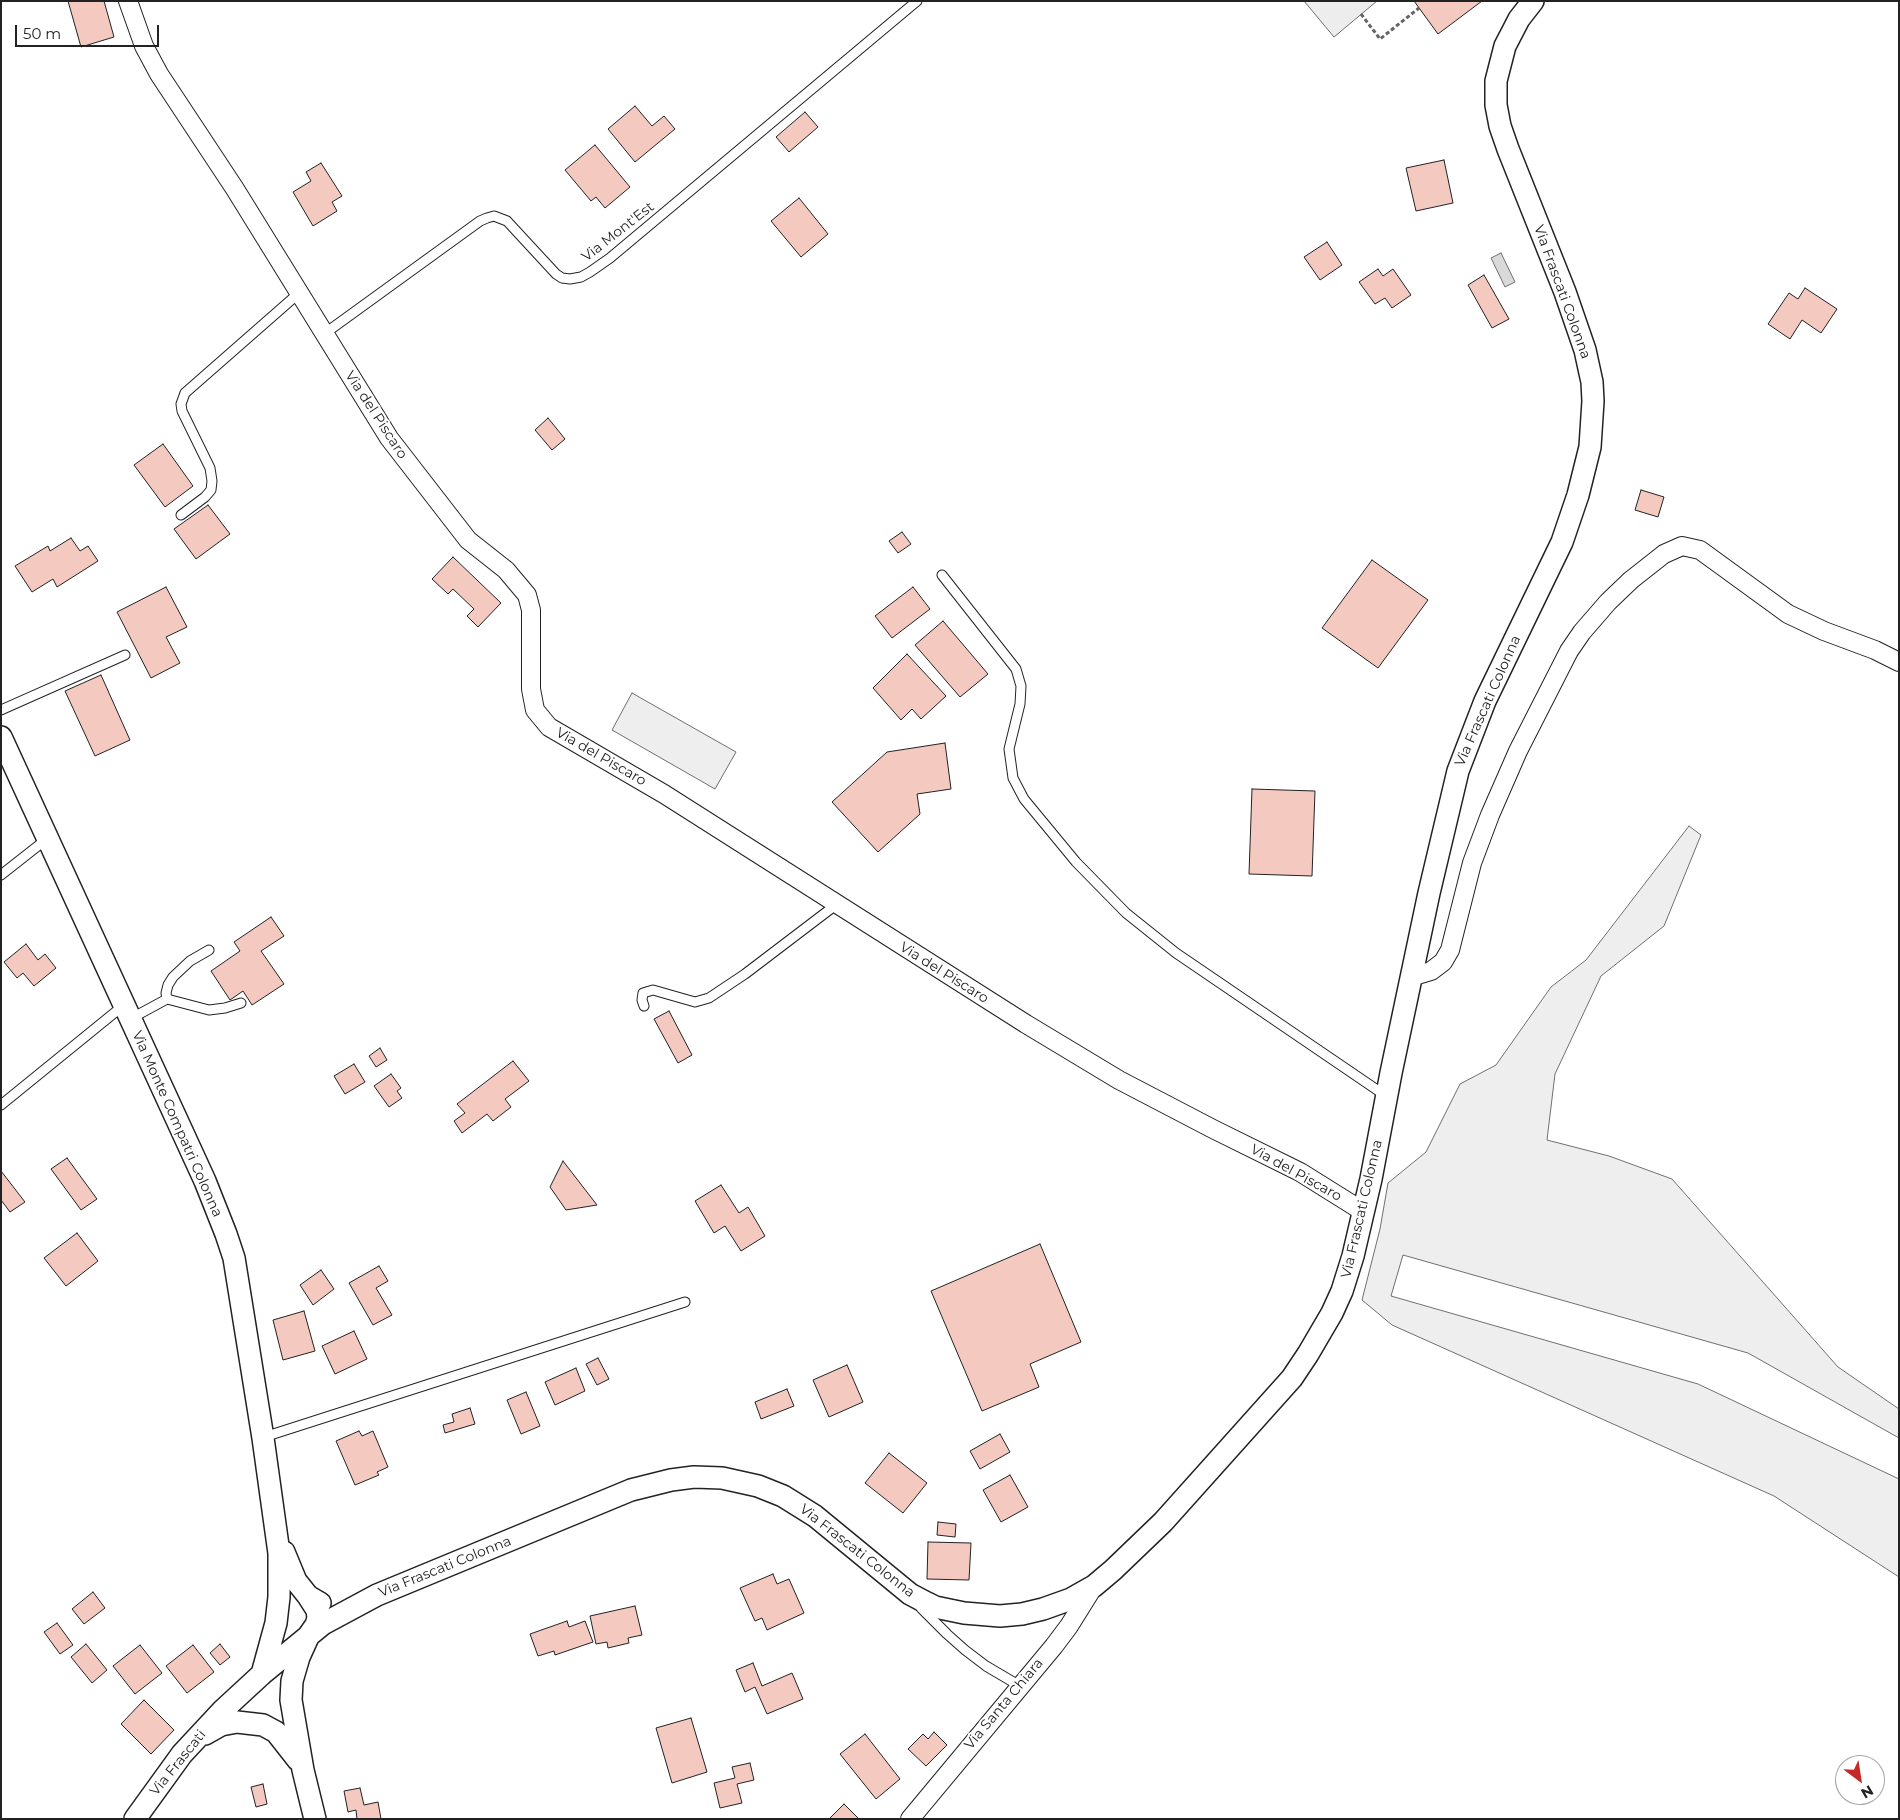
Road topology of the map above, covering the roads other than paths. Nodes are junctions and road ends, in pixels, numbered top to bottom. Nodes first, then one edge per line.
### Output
1 (128, 1) edge
2 (917, 1) edge
3 (1533, 1) edge
4 (299, 293) junction
5 (324, 334) junction
6 (180, 514) dead end
7 (942, 575) dead end
8 (125, 655) dead end
9 (1899, 662) edge
10 (1, 710) edge
11 (1, 737) edge
12 (48, 838) junction
13 (1, 874) edge
14 (837, 904) junction
15 (209, 950) dead end
16 (1411, 977) junction
17 (167, 999) junction
18 (241, 1002) dead end
19 (644, 1006) dead end
20 (127, 1012) junction
21 (1386, 1096) junction
22 (1, 1105) edge
23 (1364, 1212) junction
24 (685, 1302) dead end
25 (263, 1438) junction
26 (278, 1533) junction
27 (1094, 1586) junction
28 (904, 1589) junction
29 (377, 1594) junction
30 (308, 1596) junction
31 (277, 1613) junction
32 (309, 1635) junction
33 (262, 1674) junction
34 (1020, 1686) junction
35 (223, 1710) joint
36 (182, 1754) junction
37 (303, 1770) junction
38 (135, 1819) edge
39 (315, 1819) edge
40 (910, 1819) edge

1 - 4 street, Via del Piscaro
2 - 5 lane, Via Mont'Est
3 - 16 street, Via Frascati Colonna
4 - 5 street, Via del Piscaro
4 - 6 lane
5 - 14 street, Via del Piscaro
7 - 21 lane
8 - 10 lane
9 - 16 street
11 - 12 street, Via Monte Compatri Colonna
12 - 13 lane
12 - 20 street, Via Monte Compatri Colonna
14 - 19 lane
14 - 23 street, Via del Piscaro
15 - 17 lane
16 - 21 street, Via Frascati Colonna
17 - 18 lane
17 - 20 lane
20 - 22 lane
20 - 25 street, Via Monte Compatri Colonna
21 - 23 street, Via Frascati Colonna
23 - 27 street, Via Frascati Colonna
24 - 25 lane
25 - 26 street, Via Monte Compatri Colonna
26 - 30 street
26 - 31 street
27 - 28 street, Via Frascati Colonna
27 - 34 street, Via Santa Chiara
28 - 29 street, Via Frascati Colonna
28 - 34 lane
29 - 30 street
29 - 32 street, Via Frascati Colonna
30 - 32 street
31 - 32 street
31 - 33 street
32 - 33 street, Via Frascati Colonna
32 - 37 street
33 - 35 street, Via Frascati Colonna
34 - 40 street, Via Santa Chiara
35 - 36 street, Via Frascati
36 - 37 street
36 - 38 street, Via Frascati
37 - 39 street

